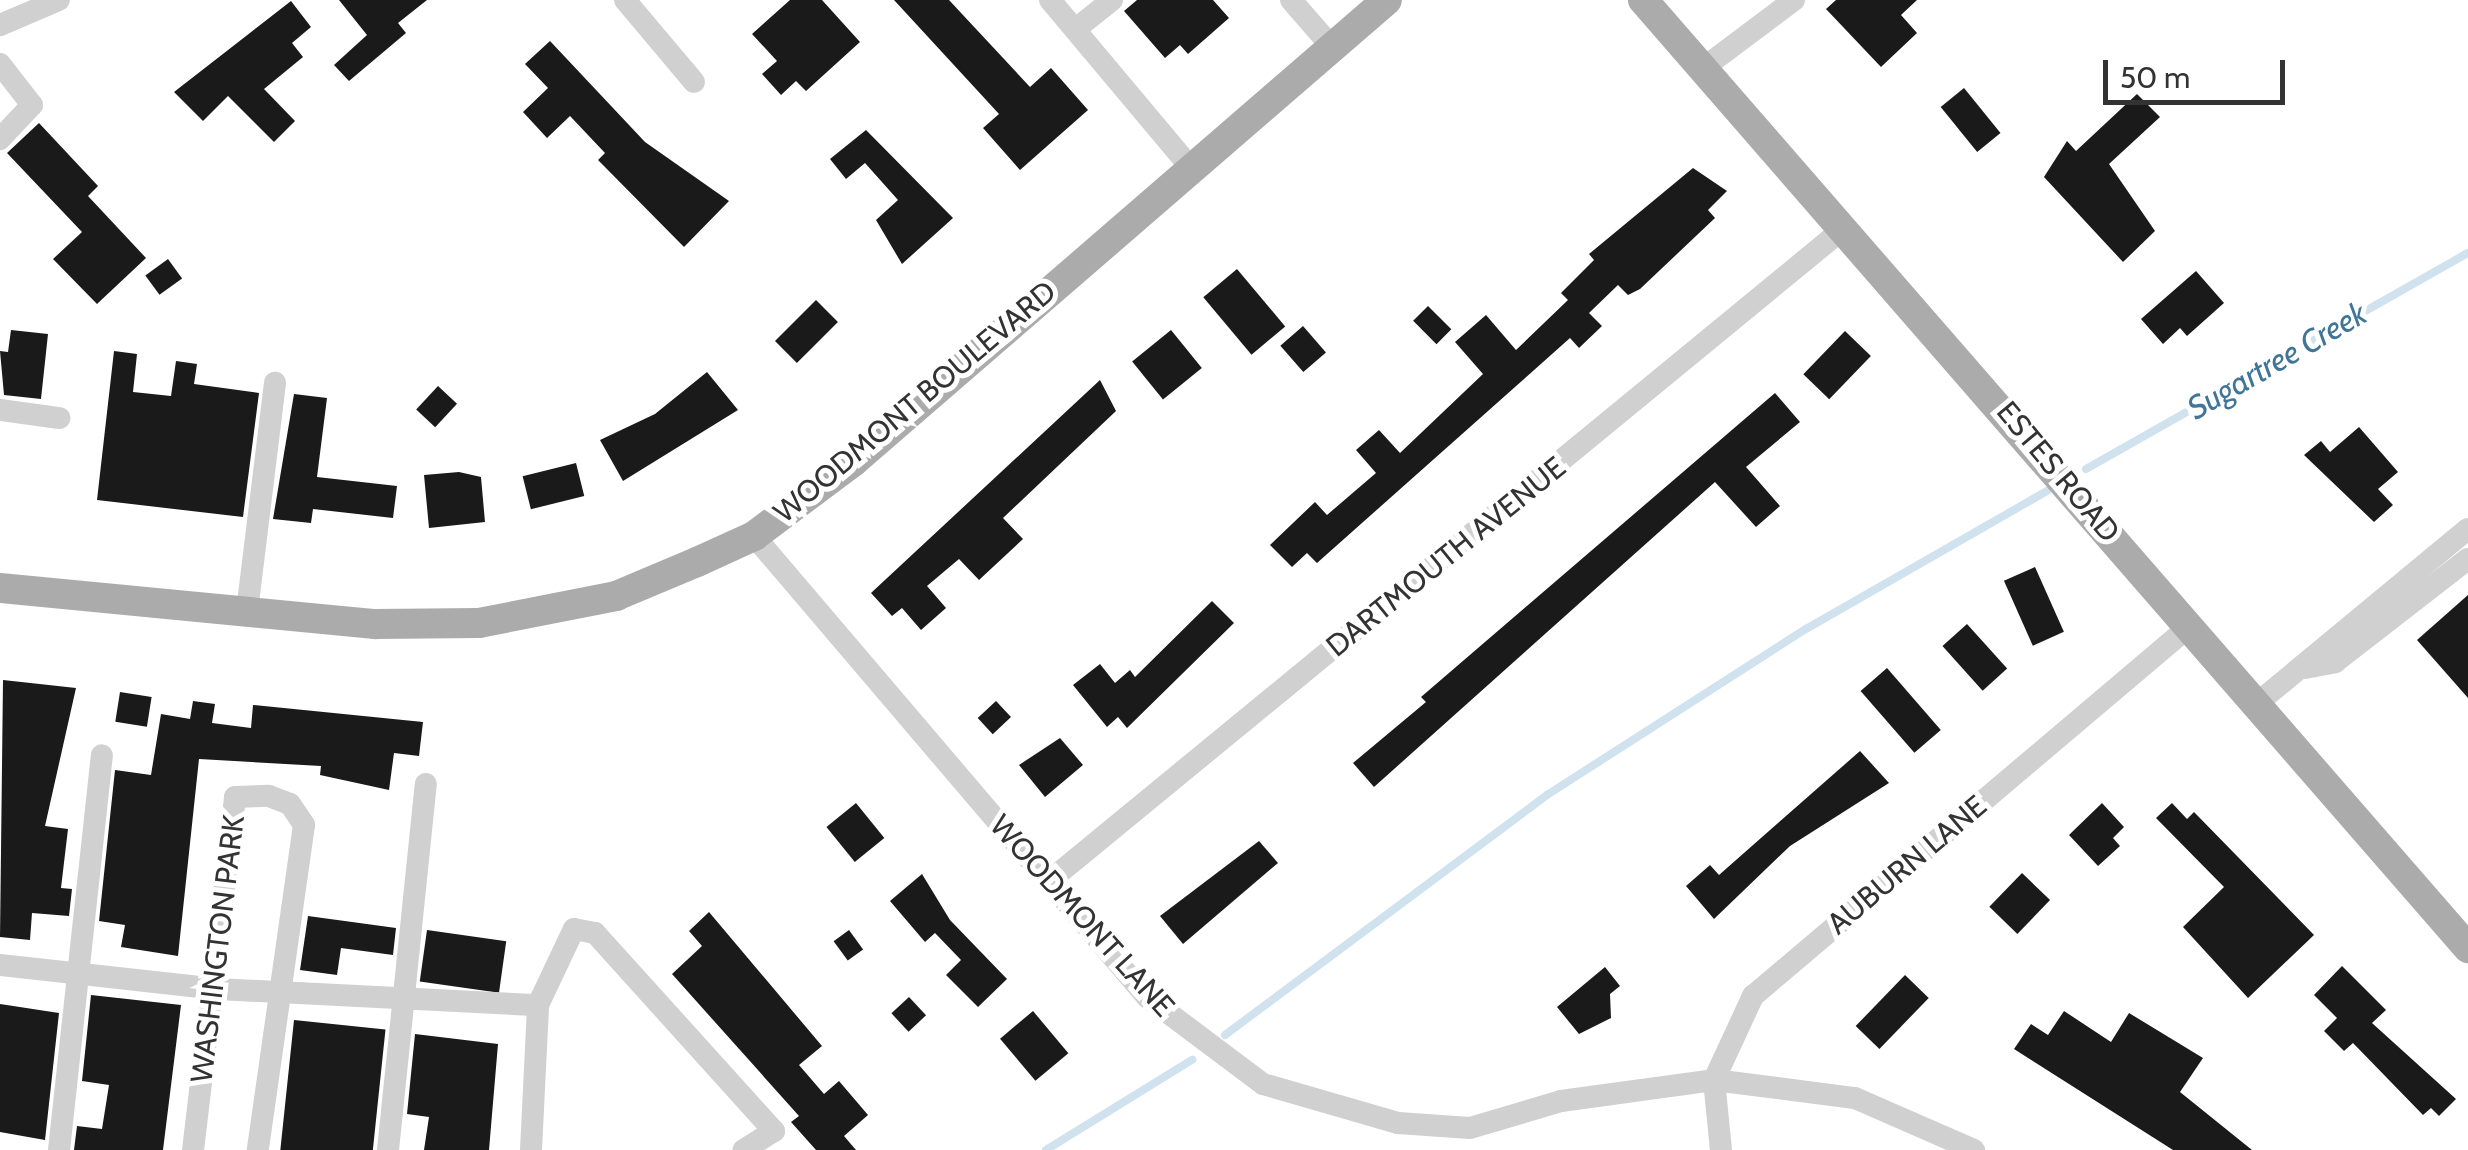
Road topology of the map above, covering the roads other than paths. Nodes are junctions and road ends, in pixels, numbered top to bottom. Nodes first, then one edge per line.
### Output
1 (59, 0) edge
2 (625, 0) edge
3 (1050, 0) edge
4 (1112, 0) edge
5 (1291, 0) edge
6 (1387, 0) edge
7 (1643, 0) edge
8 (1794, 0) edge
9 (7, 15) edge
10 (1077, 28) junction
11 (1332, 47) junction
12 (0, 64) edge
13 (1702, 68) junction
14 (694, 82) dead end
15 (0, 139) edge
16 (1190, 167) junction
17 (1843, 229) junction
18 (275, 382) dead end
19 (0, 410) edge
20 (59, 418) dead end
21 (2468, 530) edge
22 (754, 536) junction
23 (2459, 556) edge
24 (0, 588) edge
25 (247, 611) junction
26 (2186, 629) junction
27 (2255, 704) junction
28 (102, 756) dead end
29 (426, 784) dead end
30 (1048, 882) junction
31 (2468, 948) edge
32 (0, 965) edge
33 (77, 973) junction
34 (218, 989) junction
35 (278, 992) junction
36 (404, 998) junction
37 (538, 1005) junction
38 (1714, 1080) junction
39 (59, 1150) edge
40 (193, 1150) edge
41 (258, 1150) edge
42 (388, 1150) edge
43 (531, 1150) edge
44 (744, 1150) edge
45 (1720, 1150) edge
46 (1974, 1150) edge

1 - 9 street
2 - 14 street
3 - 10 street
4 - 10 street
5 - 11 street
6 - 11 main road, WOODMONT BOULEVARD
7 - 13 main road, ESTES ROAD
8 - 13 street
10 - 16 street
11 - 16 main road, WOODMONT BOULEVARD
12 - 15 street
13 - 17 main road, ESTES ROAD
16 - 22 main road, WOODMONT BOULEVARD
17 - 26 main road, ESTES ROAD
17 - 30 street, DARTMOUTH AVENUE
18 - 25 street
19 - 20 street
21 - 23 street
22 - 25 main road, WOODMONT BOULEVARD
22 - 30 street, WOODMONT LANE
23 - 27 street
24 - 25 main road, WOODMONT BOULEVARD
26 - 27 main road, ESTES ROAD
26 - 38 street, AUBURN LANE
27 - 31 main road, ESTES ROAD
28 - 33 street
29 - 36 street
30 - 38 street, WOODMONT LANE
32 - 33 street
33 - 34 street
33 - 39 street
34 - 35 street
34 - 35 street, WASHINGTON PARK
34 - 40 street, WASHINGTON PARK
35 - 36 street
35 - 41 street, WASHINGTON PARK
36 - 37 street
36 - 42 street
37 - 43 street
37 - 44 street
38 - 45 street, AUBURN LANE
38 - 46 street, WOODMONT LANE

